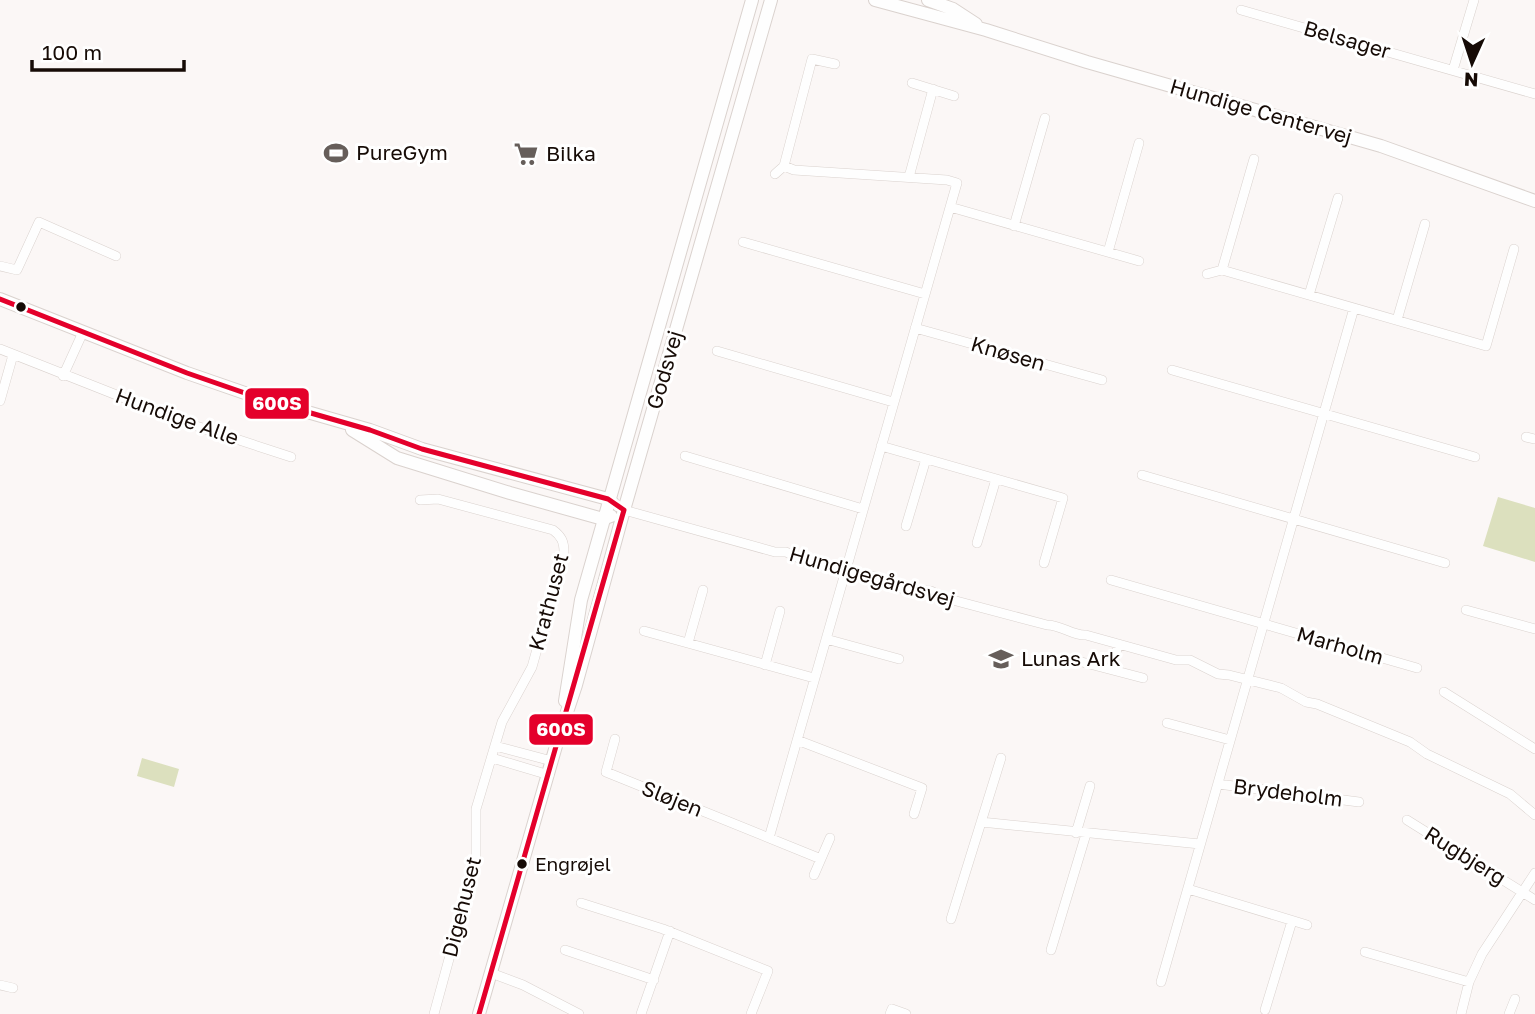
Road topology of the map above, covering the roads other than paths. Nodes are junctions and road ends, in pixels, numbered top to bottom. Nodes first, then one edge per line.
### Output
1 (751, 0) edge
2 (771, 0) edge
3 (875, 0) edge
4 (928, 0) edge
5 (1474, 0) edge
6 (1241, 9) dead end
7 (986, 30) junction
8 (835, 64) dead end
9 (1453, 70) junction
10 (912, 83) dead end
11 (933, 89) junction
12 (1535, 94) edge
13 (954, 96) dead end
14 (1045, 118) dead end
15 (1139, 143) dead end
16 (1254, 159) dead end
17 (783, 166) junction
18 (775, 174) dead end
19 (909, 177) junction
20 (1338, 198) dead end
21 (1535, 201) edge
22 (950, 207) junction
23 (1425, 224) dead end
24 (1014, 226) junction
25 (743, 242) dead end
26 (1514, 249) dead end
27 (1108, 252) junction
28 (116, 256) dead end
29 (1139, 261) dead end
30 (0, 266) edge
31 (1222, 270) junction
32 (1207, 274) dead end
33 (925, 294) junction
34 (1309, 295) junction
35 (0, 299) edge
36 (1354, 308) junction
37 (1398, 320) junction
38 (915, 328) junction
39 (83, 332) junction
40 (1486, 346) junction
41 (0, 349) edge
42 (718, 351) dead end
43 (13, 355) junction
44 (1494, 356) dead end
45 (1172, 370) dead end
46 (63, 376) junction
47 (1102, 380) dead end
48 (0, 401) edge
49 (894, 402) junction
50 (1324, 414) junction
51 (341, 423) junction
52 (881, 446) junction
53 (685, 456) dead end
54 (291, 457) dead end
55 (1475, 457) dead end
56 (926, 459) junction
57 (1142, 475) dead end
58 (996, 479) junction
59 (608, 499) junction
60 (420, 500) dead end
61 (863, 509) junction
62 (624, 510) junction
63 (603, 519) junction
64 (1293, 519) junction
65 (906, 526) dead end
66 (977, 543) dead end
67 (1044, 563) dead end
68 (1445, 563) dead end
69 (845, 572) junction
70 (1111, 580) dead end
71 (703, 590) dead end
72 (1466, 610) dead end
73 (780, 611) dead end
74 (1263, 623) junction
75 (1535, 629) edge
76 (644, 631) dead end
77 (826, 639) junction
78 (688, 643) junction
79 (1118, 645) junction
80 (899, 659) dead end
81 (1078, 661) dead end
82 (765, 665) junction
83 (1417, 668) dead end
84 (1112, 669) junction
85 (814, 678) junction
86 (1143, 678) dead end
87 (1247, 679) junction
88 (521, 687) joint
89 (1444, 692) dead end
90 (1167, 723) dead end
91 (558, 739) junction
92 (615, 739) dead end
93 (797, 740) junction
94 (1230, 740) junction
95 (495, 746) junction
96 (1535, 749) edge
97 (492, 758) junction
98 (1001, 758) dead end
99 (552, 761) junction
100 (549, 775) junction
101 (1218, 784) junction
102 (1090, 786) dead end
103 (1359, 802) dead end
104 (914, 814) dead end
105 (1535, 815) edge
106 (1407, 820) dead end
107 (981, 822) junction
108 (1081, 834) junction
109 (769, 838) junction
110 (830, 838) dead end
111 (1200, 844) junction
112 (821, 859) junction
113 (1535, 873) edge
114 (814, 875) dead end
115 (1188, 889) junction
116 (1523, 892) junction
117 (1535, 900) edge
118 (581, 903) dead end
119 (951, 919) dead end
120 (1292, 921) junction
121 (1307, 926) dead end
122 (670, 931) junction
123 (565, 950) dead end
124 (1051, 950) dead end
125 (1365, 952) dead end
126 (491, 973) junction
127 (654, 980) junction
128 (1161, 982) dead end
129 (1469, 982) junction
130 (0, 985) edge
131 (13, 988) dead end
132 (1515, 999) dead end
133 (1265, 1010) dead end
134 (435, 1014) edge
135 (479, 1014) edge
136 (579, 1014) edge
137 (641, 1014) edge
138 (751, 1014) edge
139 (890, 1014) edge
140 (906, 1014) edge
141 (1461, 1014) edge
142 (1509, 1014) edge

1 - 59 street, Godsvej
2 - 62 street, Godsvej
3 - 7 street, Hundige Centervej
4 - 7 street, Hundige Centervej
5 - 9 street
6 - 9 street, Belsager
7 - 21 street, Hundige Centervej
8 - 17 street
9 - 12 street, Belsager
10 - 11 street
11 - 13 street
11 - 19 street
14 - 24 street
15 - 27 street
16 - 31 street
17 - 18 street
17 - 19 street
19 - 22 street
20 - 34 street
22 - 24 street
22 - 33 street
23 - 37 street
24 - 27 street
25 - 33 street
26 - 40 street
27 - 29 street
28 - 30 street
31 - 32 street
31 - 34 street
33 - 38 street
34 - 36 street
35 - 39 street
36 - 37 street
36 - 50 street
37 - 40 street
38 - 47 street, Knøsen
38 - 49 street
39 - 46 street
39 - 51 street
40 - 44 street
41 - 43 street, Hundige Alle
42 - 49 street
43 - 46 street, Hundige Alle
43 - 48 street
45 - 50 street
46 - 54 street, Hundige Alle
49 - 52 street
50 - 55 street
50 - 64 street
51 - 59 street
51 - 63 street
52 - 56 street
52 - 61 street
53 - 61 street
56 - 58 street
56 - 65 street
57 - 64 street
58 - 66 street
58 - 67 street
59 - 62 street
59 - 63 street, Godsvej
60 - 88 street, Krathuset
61 - 69 street
62 - 63 street
62 - 69 street, Hundigegårdsvej
62 - 91 street, Godsvej
63 - 91 street, Godsvej
64 - 68 street
64 - 74 street
69 - 77 street
69 - 79 street, Hundigegårdsvej
70 - 74 street, Marholm
71 - 78 street
72 - 75 street
73 - 82 street
74 - 83 street, Marholm
74 - 87 street
76 - 78 street
77 - 80 street
77 - 85 street
78 - 82 street
79 - 84 street
79 - 87 street, Hundigegårdsvej
81 - 84 street
82 - 85 street
84 - 86 street
85 - 93 street
87 - 94 street, Brydeholm
87 - 105 street, Hundigegårdsvej
88 - 95 street, Digehuset
89 - 96 street
90 - 94 street
91 - 99 street, Godsvej
92 - 109 street, Sløjen
93 - 104 street
93 - 109 street
94 - 101 street, Brydeholm
95 - 97 street, Digehuset
95 - 99 street
97 - 100 street
97 - 134 street, Digehuset
98 - 107 street
99 - 100 street, Godsvej
100 - 126 street, Godsvej
101 - 103 street, Brydeholm
101 - 111 street, Brydeholm
102 - 108 street
106 - 116 street, Rugbjerg
107 - 108 street
107 - 119 street
108 - 111 street
108 - 124 street
109 - 112 street, Sløjen
110 - 112 street
111 - 115 street, Brydeholm
112 - 114 street
113 - 116 street, Rugbjerg
115 - 120 street
115 - 128 street, Brydeholm
116 - 117 street, Rugbjerg
116 - 129 street, Rugbjerg
118 - 122 street
120 - 121 street
120 - 133 street
122 - 127 street
122 - 138 street
123 - 127 street
125 - 129 street
126 - 135 street, Godsvej
126 - 136 street
127 - 137 street
129 - 141 street, Rugbjerg
130 - 131 street
132 - 142 street
139 - 140 street

